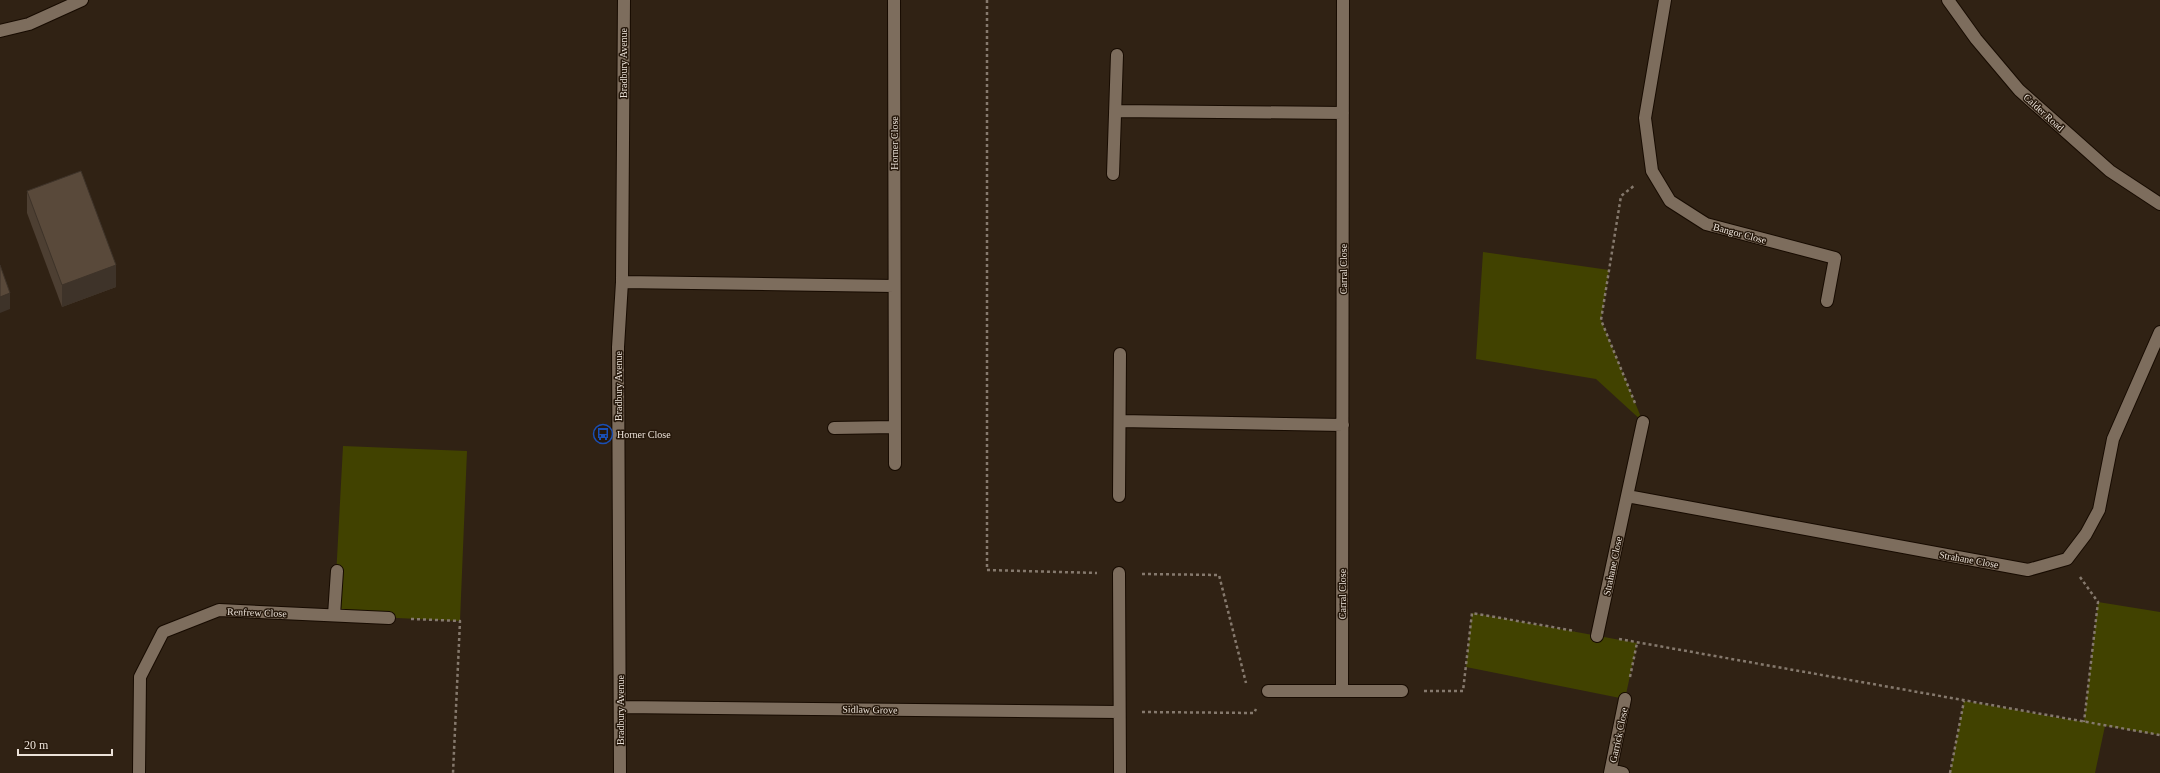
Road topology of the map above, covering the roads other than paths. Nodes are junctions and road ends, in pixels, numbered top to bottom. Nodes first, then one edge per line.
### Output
1 (82, 0) edge
2 (624, 0) edge
3 (894, 0) edge
4 (1343, 0) edge
5 (1665, 0) edge
6 (1948, 0) edge
7 (0, 31) edge
8 (1117, 55) dead end
9 (1116, 111) junction
10 (1342, 113) junction
11 (1113, 174) dead end
12 (2160, 204) edge
13 (622, 282) junction
14 (894, 286) junction
15 (1827, 301) dead end
16 (2160, 332) edge
17 (1120, 354) dead end
18 (1120, 421) junction
19 (1643, 422) road end
20 (1343, 425) junction
21 (894, 427) junction
22 (834, 428) dead end
23 (894, 464) dead end
24 (1119, 496) dead end
25 (1627, 496) junction
26 (337, 571) dead end
27 (1119, 573) road end
28 (334, 615) junction
29 (389, 618) road end
30 (1597, 636) road end
31 (1268, 691) road end
32 (1342, 691) junction
33 (1402, 691) road end
34 (1625, 699) road end
35 (620, 707) junction
36 (1119, 712) junction
37 (1611, 772) edge
38 (139, 773) edge
39 (620, 773) edge
40 (1120, 773) edge
41 (1623, 773) edge

1 - 7 street
2 - 13 street, Bradbury Avenue
3 - 14 street, Horner Close
4 - 10 street, Carral Close
5 - 15 street, Bangor Close
6 - 12 street, Calder Road
8 - 9 street
9 - 10 street
9 - 11 street
10 - 20 street, Carral Close
13 - 14 street
13 - 35 street, Bradbury Avenue
14 - 21 street, Horner Close
16 - 25 street, Strahane Close
17 - 18 street
18 - 20 street
18 - 24 street
19 - 25 street, Strahane Close
20 - 32 street, Carral Close
21 - 22 street
21 - 23 street, Horner Close
25 - 30 street, Strahane Close
26 - 28 street
27 - 36 street
28 - 29 street, Renfrew Close
28 - 38 street, Renfrew Close
31 - 32 street
32 - 33 street
34 - 37 street, Garrick Close
35 - 36 street, Sidlaw Grove
35 - 39 street, Bradbury Avenue
36 - 40 street
37 - 41 street, Garrick Close

